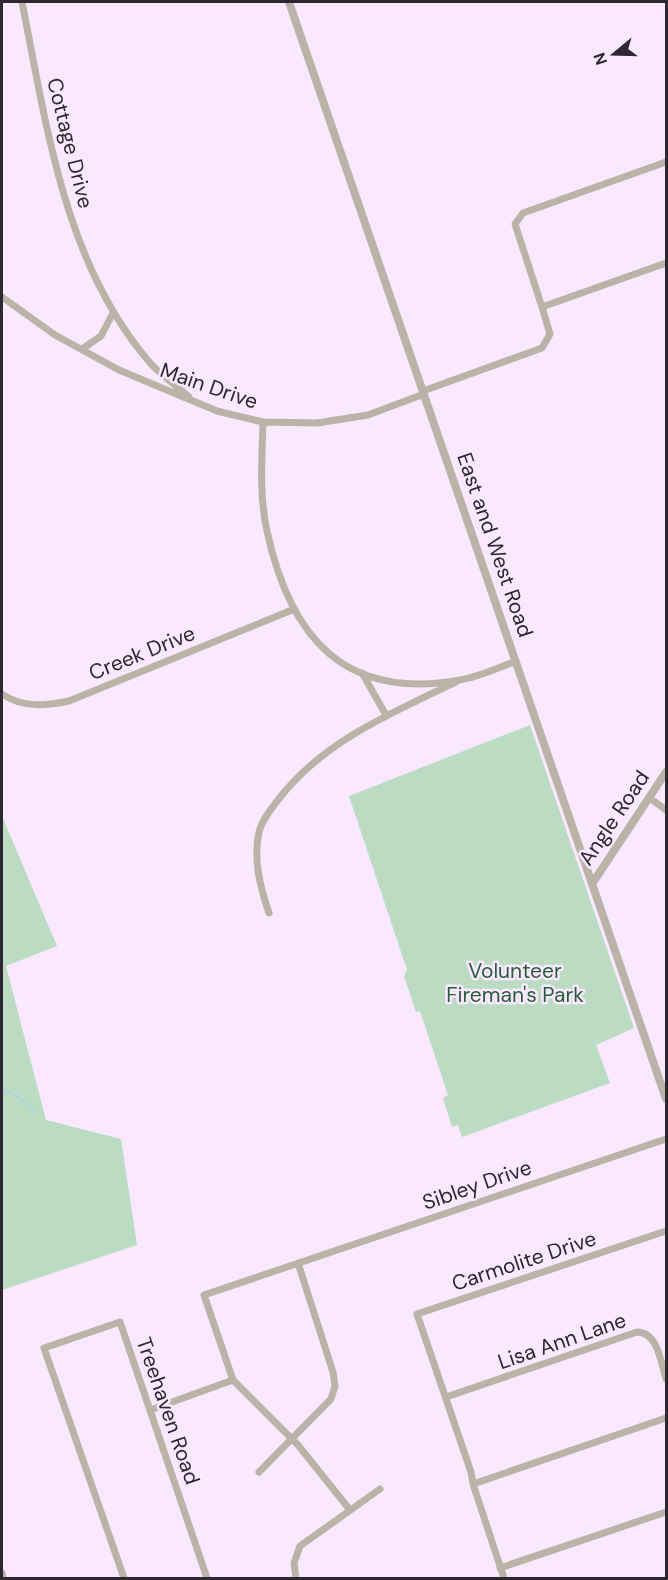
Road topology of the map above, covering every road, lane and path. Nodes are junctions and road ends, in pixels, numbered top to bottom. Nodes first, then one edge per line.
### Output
1 (22, 2) edge
2 (289, 2) edge
3 (666, 162) edge
4 (666, 263) edge
5 (2, 297) edge
6 (542, 307) junction
7 (113, 313) junction
8 (82, 349) junction
9 (424, 392) junction
10 (191, 398) junction
11 (263, 422) junction
12 (292, 610) junction
13 (516, 661) junction
14 (362, 673) junction
15 (461, 680) junction
16 (2, 694) edge
17 (386, 715) junction
18 (666, 772) edge
19 (651, 799) junction
20 (666, 810) edge
21 (592, 884) junction
22 (269, 913) dead end
23 (666, 1099) edge
24 (666, 1139) edge
25 (666, 1231) edge
26 (298, 1263) junction
27 (665, 1368) edge
28 (666, 1379) edge
29 (233, 1380) junction
30 (446, 1397) junction
31 (150, 1410) junction
32 (666, 1418) edge
33 (292, 1439) junction
34 (260, 1472) dead end
35 (473, 1484) junction
36 (380, 1489) dead end
37 (350, 1510) junction
38 (666, 1512) edge
39 (500, 1568) junction
40 (2, 1574) edge
41 (3, 1578) edge
42 (124, 1578) edge
43 (207, 1578) edge
44 (296, 1578) edge
45 (504, 1578) edge

1 - 7 street, Cottage Drive
2 - 9 street, East and West Road
3 - 6 street, Main Drive
4 - 6 street
5 - 8 street, Main Drive
6 - 9 street, Main Drive
7 - 8 street
7 - 10 street, Cottage Drive
8 - 10 street, Main Drive
9 - 11 street, Main Drive
9 - 13 street, East and West Road
10 - 11 street, Main Drive
11 - 12 street
12 - 14 street
12 - 16 street, Creek Drive
13 - 15 street
13 - 21 street, East and West Road
14 - 15 street
14 - 17 street
15 - 17 street
17 - 22 street
18 - 19 street, Angle Road
19 - 20 street
19 - 21 street, Angle Road
21 - 23 street, East and West Road
24 - 26 street, Sibley Drive
25 - 30 street, Carmolite Drive
26 - 29 street, Sibley Drive
26 - 33 street
27 - 28 street
27 - 30 street, Lisa Ann Lane
29 - 31 street
29 - 33 street
30 - 35 street
31 - 42 street, Treehaven Road
31 - 43 street, Treehaven Road
32 - 35 street
33 - 34 street
33 - 37 street
35 - 39 street
36 - 37 street
37 - 44 street
38 - 39 street
39 - 45 street
40 - 41 street

